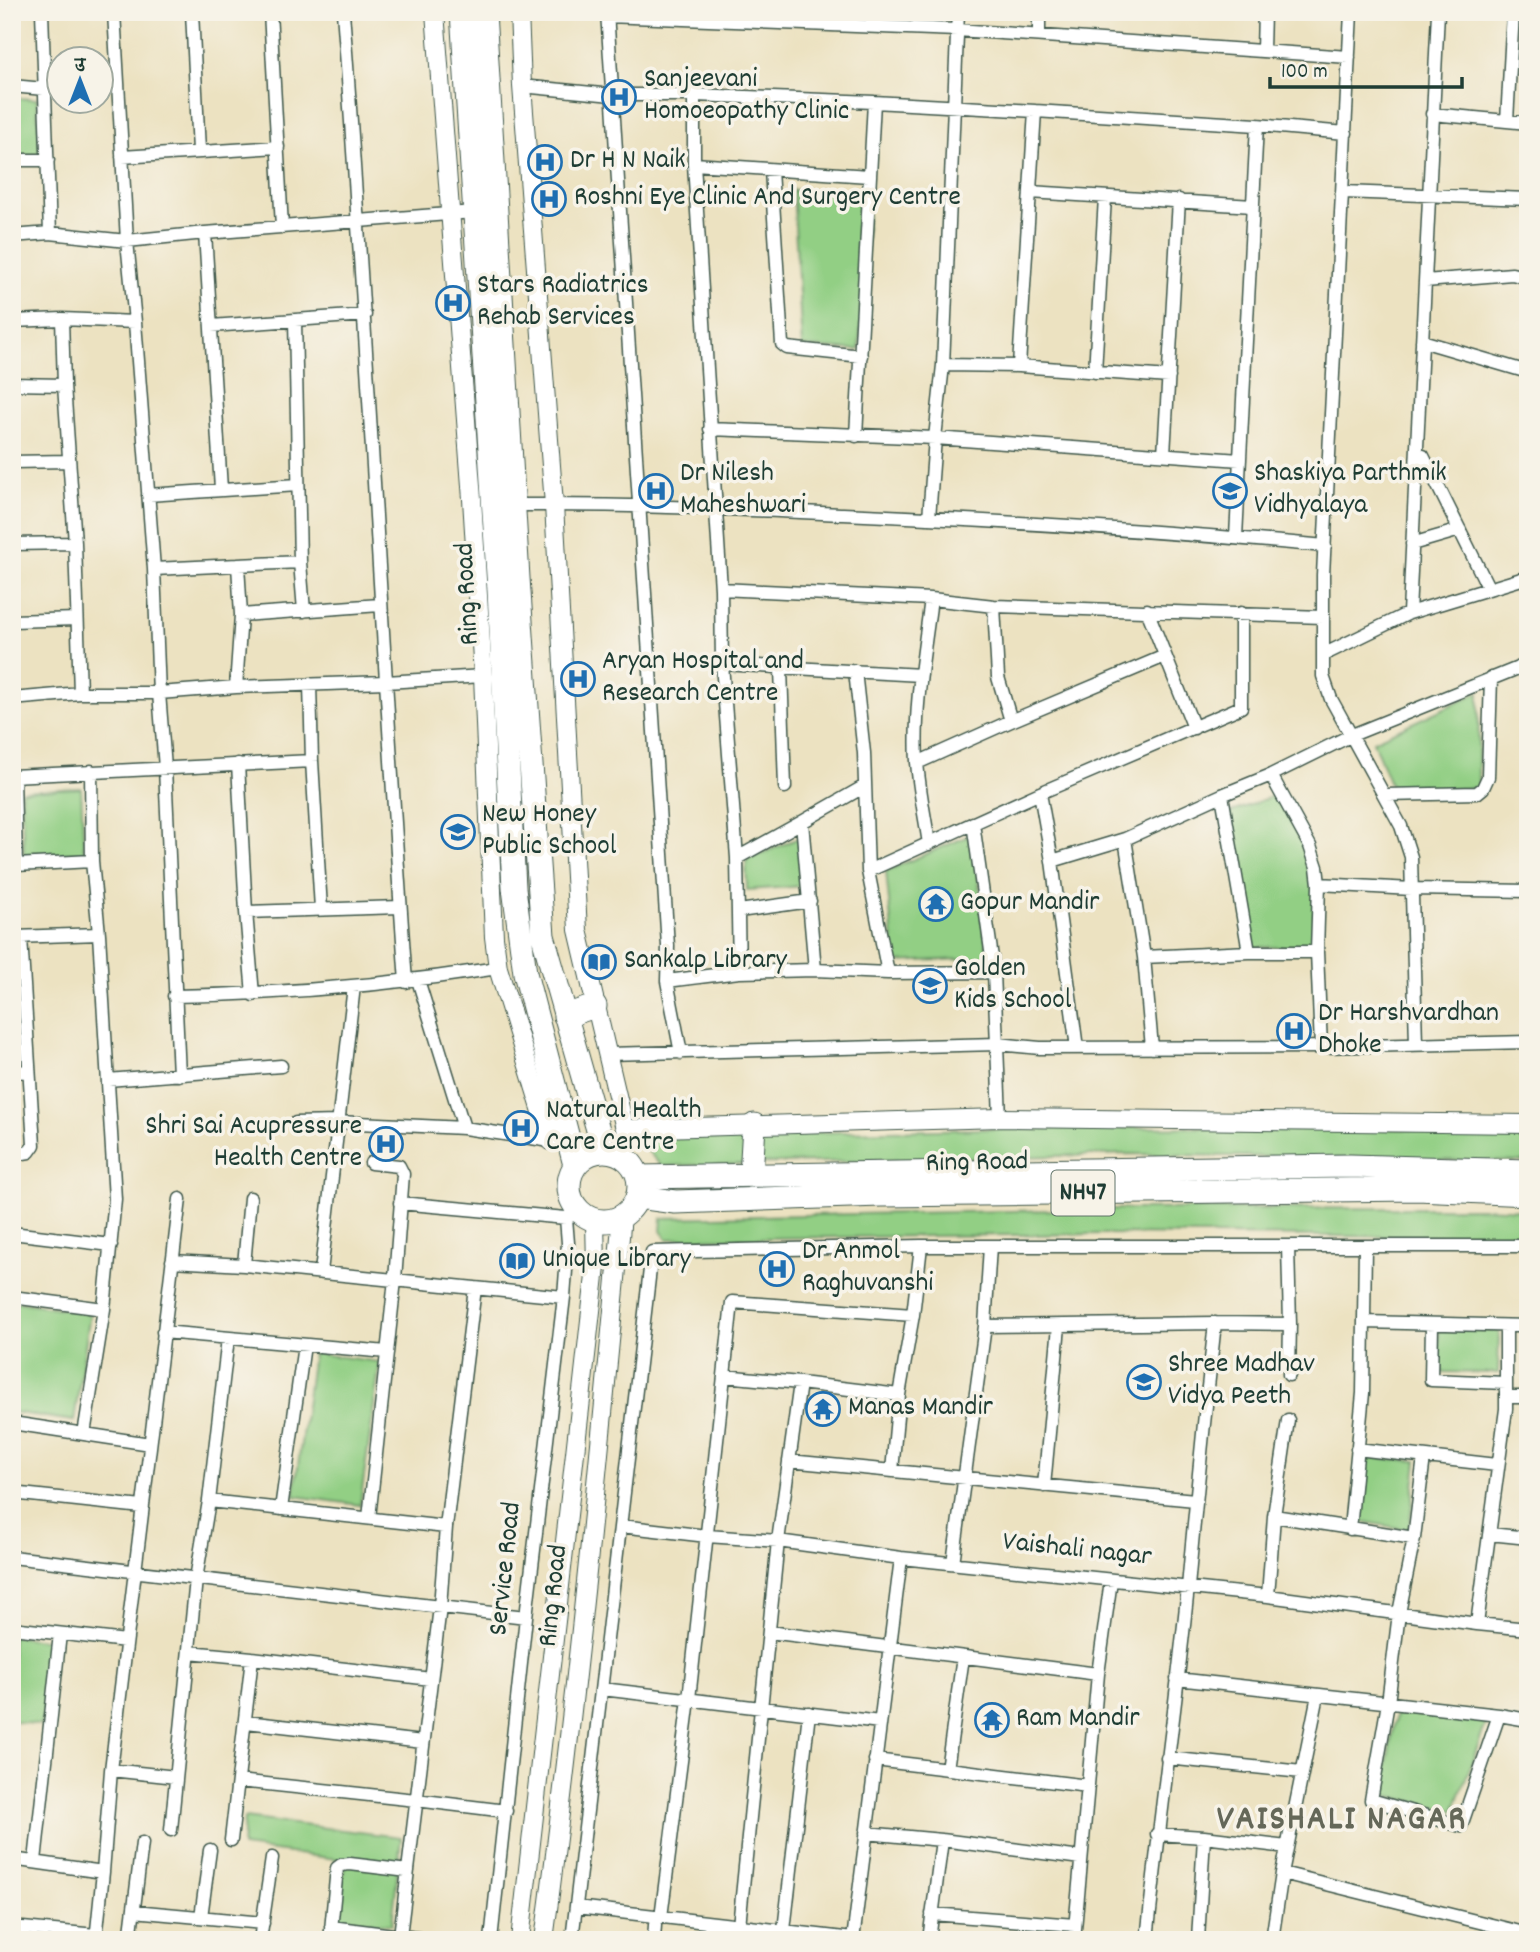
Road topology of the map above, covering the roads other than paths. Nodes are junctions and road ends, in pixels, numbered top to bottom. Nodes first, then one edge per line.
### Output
1 (42, 12) edge
2 (114, 12) edge
3 (192, 12) edge
4 (270, 12) edge
5 (343, 12) edge
6 (435, 12) edge
7 (462, 12) edge
8 (484, 12) edge
9 (519, 12) edge
10 (958, 12) edge
11 (1039, 12) edge
12 (1264, 12) edge
13 (1351, 12) edge
14 (1438, 12) edge
15 (1513, 12) edge
16 (607, 14) edge
17 (957, 30) junction
18 (1039, 35) junction
19 (1263, 50) junction
20 (1349, 57) junction
21 (12, 86) edge
22 (522, 86) junction
23 (44, 89) junction
24 (612, 94) junction
25 (694, 95) junction
26 (874, 102) junction
27 (953, 107) junction
28 (1035, 111) junction
29 (1432, 114) junction
30 (1507, 121) junction
31 (1528, 123) edge
32 (1257, 125) junction
33 (1346, 133) junction
34 (278, 146) junction
35 (199, 151) junction
36 (122, 157) junction
37 (12, 160) edge
38 (48, 160) junction
39 (694, 164) junction
40 (771, 170) junction
41 (869, 176) junction
42 (1030, 192) junction
43 (1343, 192) junction
44 (1430, 194) junction
45 (1105, 197) junction
46 (1528, 199) edge
47 (1179, 201) junction
48 (1253, 206) junction
49 (474, 212) junction
50 (450, 213) junction
51 (359, 221) junction
52 (282, 227) junction
53 (50, 233) junction
54 (205, 233) junction
55 (12, 236) edge
56 (127, 240) junction
57 (1528, 278) edge
58 (1425, 281) junction
59 (365, 315) junction
60 (62, 319) junction
61 (295, 320) junction
62 (12, 321) edge
63 (135, 322) junction
64 (211, 326) junction
65 (1422, 341) junction
66 (862, 356) junction
67 (943, 365) junction
68 (1019, 366) junction
69 (1096, 372) junction
70 (1528, 372) edge
71 (1169, 376) junction
72 (12, 384) edge
73 (64, 385) junction
74 (710, 429) junction
75 (856, 436) junction
76 (935, 438) junction
77 (1164, 454) junction
78 (1417, 455) junction
79 (1240, 460) junction
80 (68, 461) junction
81 (12, 462) edge
82 (298, 485) junction
83 (221, 489) junction
84 (148, 495) junction
85 (493, 500) junction
86 (554, 505) junction
87 (638, 507) junction
88 (715, 508) junction
89 (929, 518) junction
90 (1460, 530) junction
91 (1236, 537) junction
92 (75, 543) junction
93 (12, 544) edge
94 (1412, 544) junction
95 (1325, 545) junction
96 (300, 562) junction
97 (237, 565) junction
98 (154, 569) junction
99 (1528, 576) edge
100 (721, 589) junction
101 (1489, 589) junction
102 (931, 599) junction
103 (380, 605) junction
104 (994, 606) junction
105 (1147, 610) junction
106 (304, 611) junction
107 (1241, 613) junction
108 (1409, 613) junction
109 (240, 615) junction
110 (1323, 617) junction
111 (77, 620) junction
112 (12, 621) edge
113 (1323, 655) junction
114 (1165, 656) junction
115 (722, 664) junction
116 (1528, 664) edge
117 (781, 668) junction
118 (855, 671) junction
119 (921, 675) junction
120 (483, 676) junction
121 (1491, 678) junction
122 (386, 682) junction
123 (310, 684) junction
124 (236, 687) junction
125 (80, 693) junction
126 (159, 693) junction
127 (12, 699) edge
128 (1011, 721) junction
129 (1194, 728) junction
130 (1352, 735) junction
131 (312, 761) junction
132 (917, 763) junction
133 (238, 764) junction
134 (165, 768) junction
135 (91, 771) junction
136 (1271, 775) junction
137 (13, 776) edge
138 (865, 786) junction
139 (785, 787) dead end
140 (1040, 793) junction
141 (1222, 795) junction
142 (1386, 795) junction
143 (802, 822) junction
144 (973, 823) junction
145 (1125, 839) junction
146 (929, 844) junction
147 (737, 858) junction
148 (92, 861) junction
149 (1052, 861) junction
150 (868, 871) junction
151 (1319, 884) junction
152 (1412, 889) junction
153 (1528, 891) edge
154 (810, 901) junction
155 (400, 906) junction
156 (321, 909) junction
157 (739, 911) junction
158 (246, 912) junction
159 (99, 934) junction
160 (16, 937) edge
161 (1249, 951) junction
162 (1317, 952) junction
163 (1143, 957) junction
164 (498, 968) junction
165 (815, 970) junction
166 (739, 972) junction
167 (994, 972) junction
168 (888, 973) junction
169 (412, 981) junction
170 (667, 981) junction
171 (354, 986) junction
172 (253, 995) junction
173 (174, 996) junction
174 (595, 1006) junction
175 (565, 1016) junction
176 (1528, 1042) edge
177 (998, 1044) junction
178 (1416, 1044) junction
179 (1321, 1046) junction
180 (1077, 1048) junction
181 (1152, 1048) junction
182 (681, 1053) junction
183 (607, 1054) junction
184 (281, 1066) dead end
185 (29, 1071) junction
186 (12, 1072) edge
187 (179, 1075) junction
188 (108, 1080) junction
189 (1000, 1118) junction
190 (337, 1122) junction
191 (296, 1123) dead end
192 (1528, 1124) edge
193 (754, 1125) junction
194 (464, 1128) junction
195 (560, 1140) junction
196 (604, 1151) junction
197 (12, 1156) edge
198 (371, 1163) dead end
199 (575, 1166) junction
200 (1528, 1171) edge
201 (751, 1176) junction
202 (638, 1187) junction
203 (1528, 1194) edge
204 (250, 1198) dead end
205 (180, 1199) dead end
206 (401, 1203) junction
207 (622, 1216) junction
208 (580, 1217) junction
209 (12, 1233) edge
210 (111, 1245) junction
211 (921, 1246) junction
212 (990, 1246) junction
213 (1288, 1246) junction
214 (1365, 1246) junction
215 (1528, 1246) edge
216 (172, 1261) junction
217 (244, 1265) junction
218 (321, 1272) junction
219 (395, 1280) junction
220 (475, 1288) junction
221 (12, 1297) edge
222 (564, 1297) junction
223 (104, 1309) junction
224 (914, 1315) junction
225 (1364, 1322) junction
226 (1215, 1323) junction
227 (1432, 1324) junction
228 (1290, 1325) junction
229 (985, 1326) junction
230 (1059, 1326) junction
231 (1506, 1326) junction
232 (1528, 1326) edge
233 (163, 1332) junction
234 (228, 1338) junction
235 (304, 1345) junction
236 (387, 1352) junction
237 (724, 1376) junction
238 (1289, 1376) dead end
239 (800, 1383) junction
240 (1506, 1383) junction
241 (900, 1395) junction
242 (1506, 1397) junction
243 (1528, 1397) edge
244 (1288, 1420) dead end
245 (12, 1423) edge
246 (84, 1434) junction
247 (149, 1444) junction
248 (1357, 1449) junction
249 (1424, 1457) junction
250 (789, 1461) junction
251 (1497, 1465) junction
252 (892, 1471) junction
253 (965, 1478) junction
254 (1044, 1486) junction
255 (12, 1493) edge
256 (1195, 1500) junction
257 (209, 1501) junction
258 (142, 1507) junction
259 (281, 1509) junction
260 (1274, 1516) junction
261 (369, 1518) junction
262 (621, 1526) junction
263 (446, 1527) junction
264 (1350, 1529) junction
265 (1490, 1534) junction
266 (707, 1536) junction
267 (1414, 1538) junction
268 (1528, 1538) edge
269 (778, 1541) junction
270 (12, 1558) edge
271 (901, 1558) junction
272 (953, 1563) junction
273 (135, 1572) junction
274 (196, 1579) junction
275 (1111, 1580) junction
276 (1188, 1587) junction
277 (1269, 1596) junction
278 (440, 1607) junction
279 (1399, 1614) junction
280 (526, 1617) junction
281 (1477, 1624) junction
282 (12, 1628) edge
283 (1528, 1629) edge
284 (769, 1632) junction
285 (60, 1633) junction
286 (126, 1641) junction
287 (890, 1647) junction
288 (189, 1653) junction
289 (963, 1657) junction
290 (252, 1658) junction
291 (1098, 1674) junction
292 (431, 1679) junction
293 (1177, 1679) junction
294 (602, 1689) junction
295 (1318, 1695) junction
296 (690, 1699) junction
297 (1388, 1703) junction
298 (761, 1708) junction
299 (810, 1713) junction
300 (1499, 1715) junction
301 (1528, 1720) edge
302 (246, 1721) junction
303 (880, 1721) junction
304 (424, 1742) junction
305 (1167, 1758) junction
306 (875, 1760) junction
307 (947, 1769) junction
308 (111, 1770) junction
309 (1302, 1772) junction
310 (176, 1777) junction
311 (239, 1781) junction
312 (1088, 1786) junction
313 (416, 1800) junction
314 (506, 1811) junction
315 (171, 1830) dead end
316 (866, 1833) junction
317 (1157, 1834) junction
318 (1204, 1837) junction
319 (231, 1840) dead end
320 (942, 1840) junction
321 (142, 1843) dead end
322 (1287, 1847) junction
323 (210, 1850) dead end
324 (272, 1858) dead end
325 (1081, 1858) junction
326 (12, 1859) edge
327 (35, 1861) junction
328 (408, 1871) junction
329 (103, 1872) junction
330 (1282, 1873) junction
331 (577, 1907) junction
332 (134, 1911) junction
333 (932, 1914) junction
334 (201, 1917) junction
335 (658, 1921) junction
336 (263, 1923) junction
337 (1076, 1925) junction
338 (739, 1926) junction
339 (12, 1927) edge
340 (330, 1933) edge
341 (25, 1934) edge
342 (1528, 1934) edge
343 (400, 1936) junction
344 (783, 1936) edge
345 (96, 1937) edge
346 (130, 1940) edge
347 (260, 1940) edge
348 (432, 1940) edge
349 (491, 1940) edge
350 (520, 1940) edge
351 (544, 1940) edge
352 (572, 1940) edge
353 (654, 1940) edge
354 (853, 1940) edge
355 (929, 1940) edge
356 (1074, 1940) edge
357 (1147, 1940) edge
358 (1198, 1940) edge
359 (1272, 1940) edge

1 - 23 street
2 - 36 street
3 - 35 street
4 - 34 street
5 - 51 street
6 - 50 street
7 - 49 highway, Ring Road
8 - 85 highway, Ring Road
9 - 22 street
10 - 17 street
11 - 18 street
12 - 19 street
13 - 20 street
14 - 29 street
15 - 30 street
16 - 17 street
16 - 24 street
17 - 18 street
17 - 27 street
18 - 19 street
19 - 20 street
20 - 33 street
21 - 23 street
22 - 24 street
22 - 86 street
23 - 38 street
24 - 25 street
24 - 87 street
25 - 26 street
25 - 39 street
26 - 27 street
26 - 41 street
27 - 28 street
27 - 67 street
28 - 32 street
28 - 42 street
29 - 30 street
29 - 44 street
30 - 31 street
32 - 33 street
32 - 48 street
33 - 43 street
34 - 35 street
34 - 52 street
35 - 36 street
36 - 56 street
37 - 38 street
38 - 53 street
39 - 40 street
39 - 74 street
40 - 41 street
40 - 66 street
41 - 66 street
42 - 45 street
42 - 68 street
43 - 44 street
43 - 95 street
44 - 46 street
44 - 58 street
45 - 47 street
45 - 69 street
47 - 48 street
47 - 71 street
48 - 79 street
49 - 50 street
49 - 85 highway, Ring Road
50 - 51 street
50 - 85 street
51 - 52 street
51 - 59 street
52 - 54 street
53 - 55 street
53 - 56 street
54 - 56 street
54 - 64 street
56 - 63 street
57 - 58 street
58 - 65 street
59 - 61 street
59 - 103 street
60 - 62 street
60 - 63 street
60 - 73 street
61 - 64 street
61 - 82 street
63 - 84 street
64 - 83 street
65 - 70 street
65 - 78 street
66 - 75 street
67 - 68 street
67 - 76 street
68 - 69 street
69 - 71 street
71 - 77 street
72 - 73 street
73 - 80 street
74 - 75 street
74 - 88 street
75 - 76 street
76 - 77 street
76 - 89 street
77 - 79 street
78 - 90 street
78 - 94 street
79 - 91 street
80 - 81 street
80 - 92 street
82 - 83 street
82 - 96 street
83 - 84 street
84 - 98 street
85 - 86 street
85 - 120 street
85 - 175 highway, Ring Road
85 - 195 highway, Ring Road
86 - 87 street
86 - 174 street
87 - 88 street
87 - 170 street
88 - 89 street
88 - 100 street
89 - 91 street
90 - 94 street
90 - 101 street
91 - 95 street
92 - 93 street
92 - 111 street
94 - 108 street
95 - 110 street
96 - 97 street
96 - 106 street
97 - 98 street
97 - 109 street
98 - 126 street
99 - 101 street
100 - 102 street
100 - 115 street
101 - 108 street
102 - 104 street
102 - 119 street
103 - 106 street
103 - 122 street
104 - 105 street
104 - 128 street
105 - 107 street
105 - 114 street
106 - 109 street
107 - 110 street
107 - 129 street
108 - 113 street
109 - 124 street
110 - 113 street
111 - 112 street
111 - 125 street
113 - 130 street
114 - 128 street
114 - 129 street
115 - 117 street
115 - 147 street
116 - 121 street
117 - 118 street
117 - 139 street
118 - 119 street
118 - 138 street
119 - 132 street
120 - 122 street
120 - 164 street
121 - 130 street
121 - 142 street
122 - 123 street
122 - 155 street
123 - 124 street
123 - 131 street
124 - 126 street
125 - 126 street
125 - 127 street
126 - 134 street
128 - 132 street
129 - 140 street
130 - 136 street
130 - 142 street
131 - 133 street
131 - 156 street
132 - 146 street
133 - 134 street
133 - 158 street
134 - 135 street
134 - 173 street
135 - 137 street
135 - 148 street
136 - 141 street
136 - 151 street
137 - 148 street
138 - 143 street
138 - 150 street
140 - 144 street
140 - 149 street
141 - 145 street
141 - 161 street
142 - 152 street
143 - 147 street
143 - 154 street
144 - 146 street
144 - 167 street
145 - 149 street
145 - 163 street
146 - 150 street
147 - 157 street
148 - 159 street
149 - 180 street
150 - 168 street
151 - 152 street
151 - 162 street
152 - 153 street
152 - 178 street
154 - 157 street
154 - 165 street
155 - 156 street
155 - 169 street
156 - 158 street
157 - 166 street
158 - 172 street
159 - 160 street
159 - 188 street
160 - 185 street
161 - 162 street
161 - 163 street
162 - 179 street
163 - 181 street
164 - 169 street
164 - 195 street
165 - 166 street
165 - 168 street
166 - 170 street
167 - 168 street
167 - 177 street
169 - 171 street
169 - 194 street
170 - 182 street
171 - 172 street
171 - 190 street
172 - 173 street
173 - 187 street
174 - 175 highway
174 - 183 street
175 - 196 highway, Ring Road
176 - 178 street
177 - 180 street
177 - 182 street
177 - 189 street
178 - 179 street
179 - 181 street
180 - 181 street
182 - 183 street
183 - 193 street
184 - 187 street
185 - 186 street
185 - 197 street
187 - 188 street
188 - 210 street
189 - 192 street
189 - 193 street
190 - 191 street
190 - 194 street
190 - 218 street
193 - 201 highway
194 - 195 street
195 - 199 highway, Ring Road
196 - 199 highway
196 - 202 highway
198 - 206 street
199 - 208 highway
200 - 201 highway, Ring Road
201 - 202 highway, Ring Road
202 - 203 highway, Ring Road / NH47
202 - 207 highway
204 - 217 street
205 - 216 street
206 - 208 street
206 - 219 street
207 - 208 highway
207 - 351 street, Ring Road
208 - 222 street, Service Road
208 - 350 street, Ring Road
209 - 210 street
210 - 223 street
211 - 212 street
211 - 224 street
211 - 262 street
212 - 213 street
212 - 229 street
213 - 214 street
213 - 228 street
214 - 215 street
214 - 225 street
216 - 217 street
216 - 233 street
217 - 218 street
218 - 219 street
219 - 220 street
219 - 236 street
220 - 222 street
220 - 263 street
221 - 223 street
222 - 280 street, Service Road
223 - 246 street
224 - 237 street
224 - 241 street
225 - 227 street
225 - 248 street
226 - 228 street
226 - 230 street
226 - 256 street
227 - 231 street
227 - 240 street
228 - 238 street
229 - 230 street
229 - 253 street
230 - 254 street
231 - 232 street
231 - 240 street
233 - 234 street
233 - 247 street
234 - 235 street
234 - 257 street
235 - 236 street
235 - 259 street
236 - 261 street
237 - 239 street
237 - 266 street
239 - 241 street
239 - 250 street
240 - 242 street
241 - 252 street
242 - 243 street
242 - 251 street
244 - 260 street
245 - 246 street
246 - 247 street
247 - 258 street
248 - 249 street
248 - 264 street
249 - 251 street
249 - 267 street
250 - 252 street
250 - 269 street
251 - 265 street
252 - 253 street
253 - 254 street
253 - 272 street
254 - 256 street
255 - 258 street
256 - 276 street
257 - 259 street
257 - 274 street
258 - 273 street
259 - 261 street
260 - 264 street
260 - 277 street
261 - 263 street
262 - 266 street, Vaishali nagar
262 - 294 street
263 - 278 street
264 - 267 street
265 - 268 street
265 - 281 street
266 - 269 street, Vaishali nagar
266 - 296 street
267 - 279 street
269 - 271 street, Vaishali nagar
269 - 284 street
270 - 273 street
271 - 272 street, Vaishali nagar
271 - 287 street
272 - 275 street, Vaishali nagar
273 - 274 street
273 - 286 street
274 - 278 street
274 - 288 street
275 - 276 street, Vaishali nagar
275 - 291 street
276 - 277 street, Vaishali nagar
276 - 293 street
277 - 279 street, Vaishali nagar
278 - 280 street
278 - 292 street
279 - 281 street, Vaishali nagar
279 - 297 street
280 - 314 street, Service Road
281 - 283 street, Vaishali nagar
282 - 285 street
284 - 287 street
284 - 298 street
285 - 286 street
285 - 327 street
286 - 308 street
287 - 289 street
287 - 303 street
288 - 290 street
288 - 310 street
289 - 291 street
289 - 307 street
290 - 292 street
290 - 302 street
291 - 312 street
292 - 304 street
293 - 295 street
293 - 305 street
294 - 296 street
294 - 331 street
295 - 297 street
295 - 309 street
296 - 298 street
296 - 335 street
297 - 300 street
297 - 300 street
298 - 299 street
298 - 338 street
299 - 303 street
299 - 344 street
300 - 301 street
302 - 304 street
302 - 311 street
303 - 306 street
304 - 313 street
305 - 309 street
305 - 317 street
306 - 307 street
306 - 316 street
307 - 312 street
308 - 310 street
308 - 329 street
309 - 322 street
310 - 315 street
311 - 313 street
311 - 319 street
312 - 325 street
313 - 314 street
313 - 328 street
314 - 349 street, Service Road
316 - 320 street
316 - 354 street
317 - 318 street
317 - 357 street
318 - 322 street
318 - 358 street
320 - 325 street
320 - 333 street
321 - 332 street
322 - 330 street
323 - 334 street
324 - 336 street
325 - 337 street
326 - 327 street
327 - 329 street
328 - 340 street
328 - 343 street
329 - 345 street
330 - 342 street
330 - 359 street
331 - 335 street
331 - 352 street
332 - 334 street
332 - 346 street
333 - 337 street
333 - 355 street
334 - 336 street
335 - 338 street
335 - 353 street
336 - 347 street
337 - 356 street
338 - 344 street
339 - 341 street
340 - 343 street
341 - 345 street
343 - 348 street
344 - 354 street

